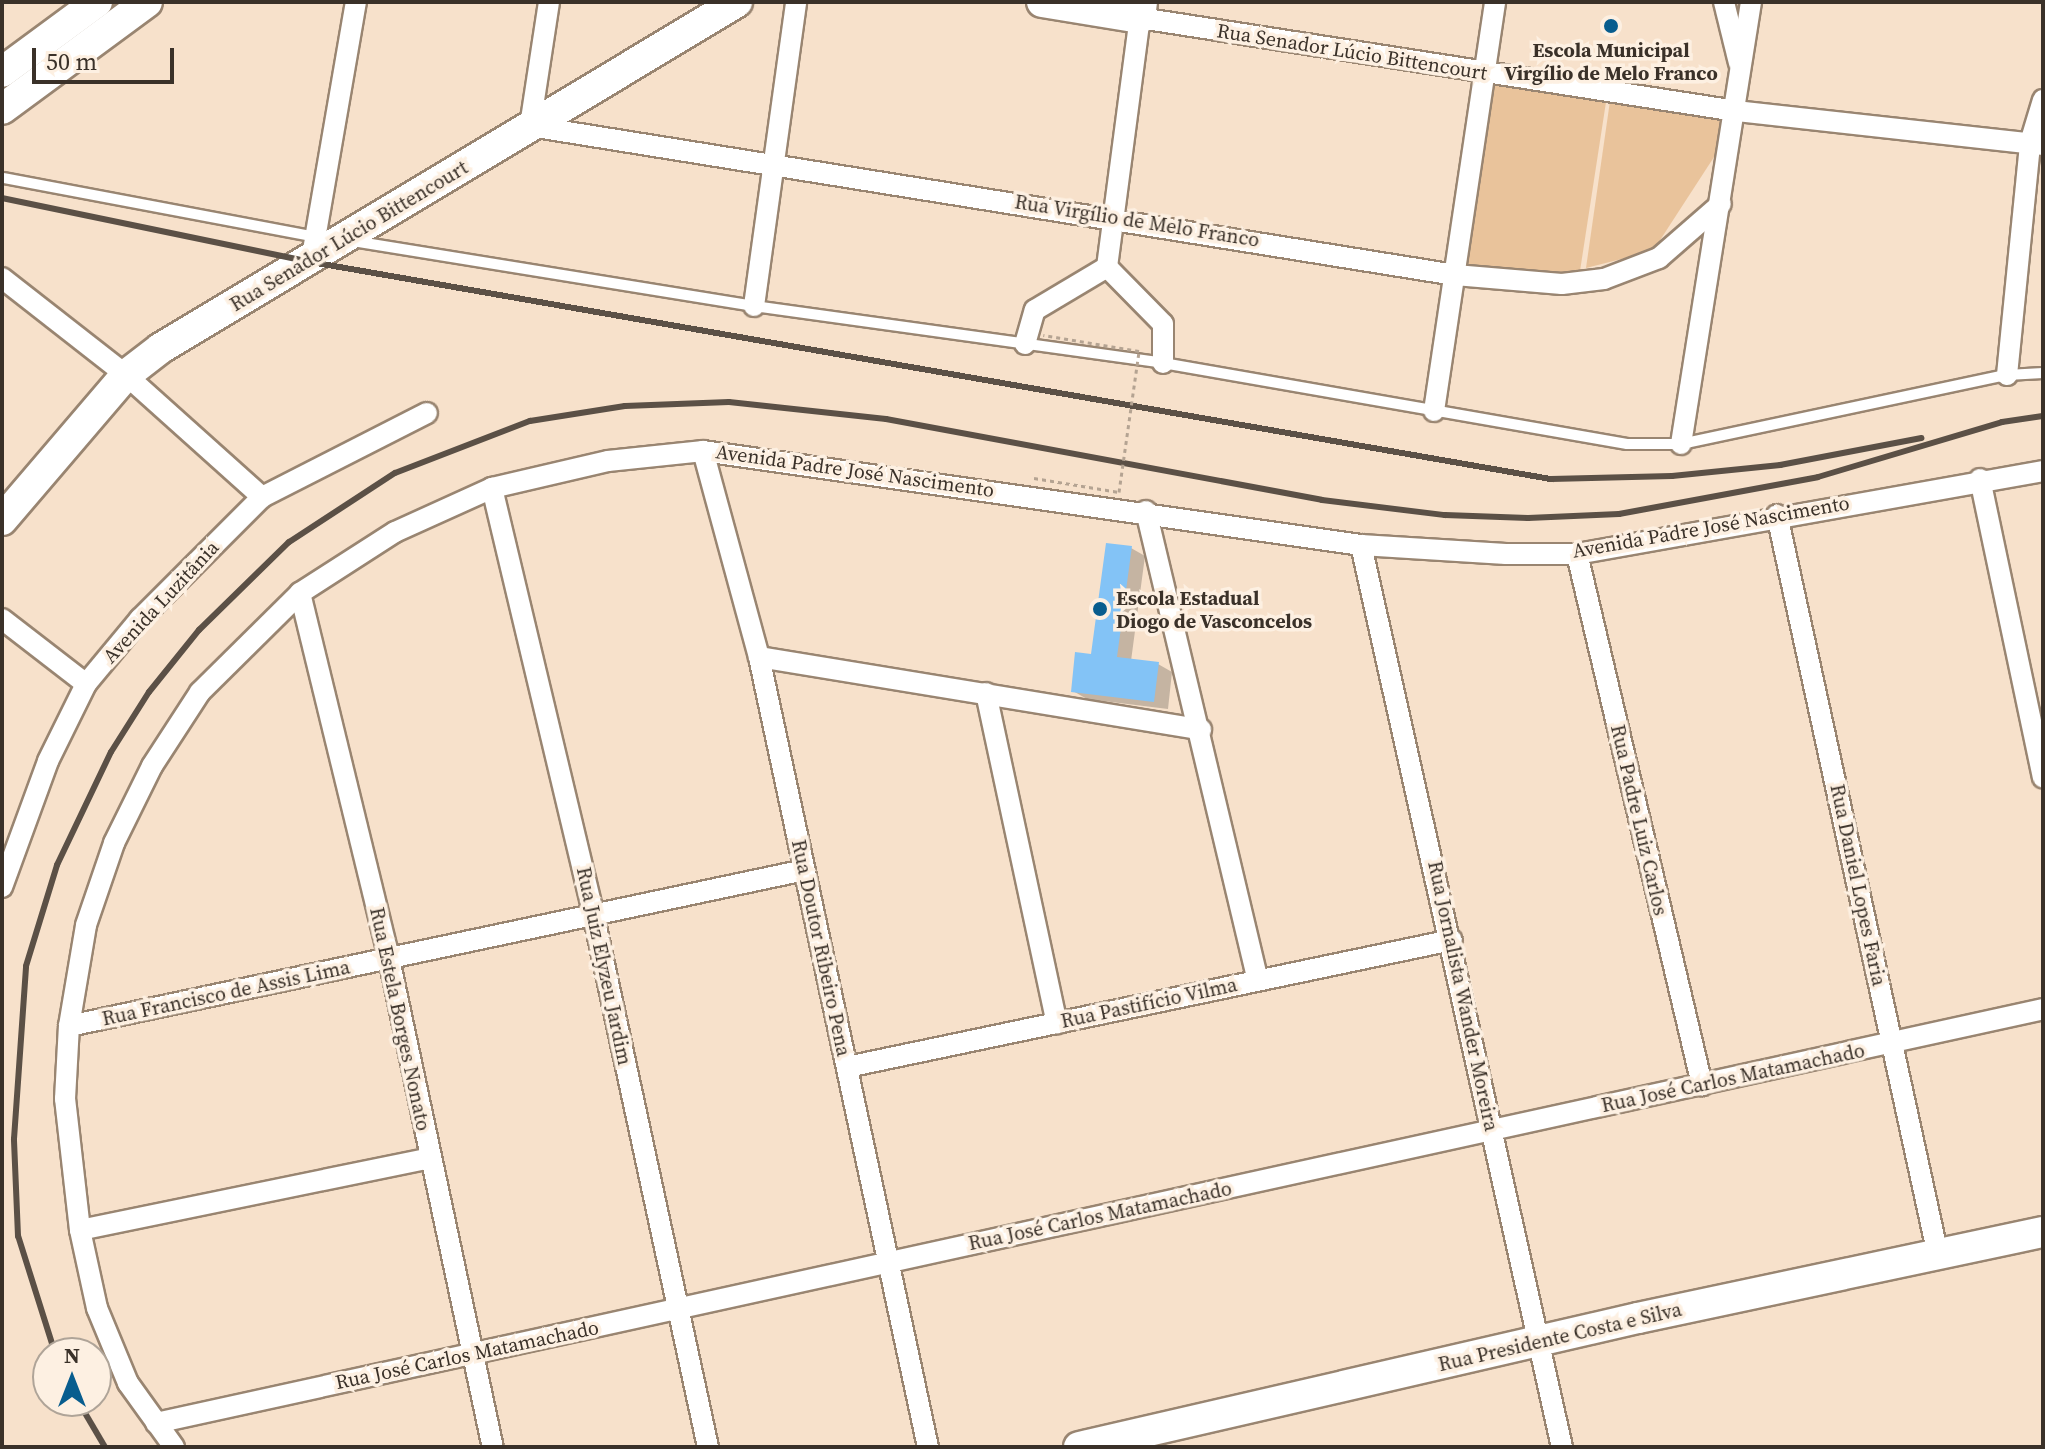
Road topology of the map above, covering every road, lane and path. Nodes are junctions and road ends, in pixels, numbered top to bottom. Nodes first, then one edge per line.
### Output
1 (97, 2) edge
2 (147, 2) edge
3 (356, 2) edge
4 (549, 2) edge
5 (737, 2) edge
6 (796, 2) edge
7 (1042, 2) edge
8 (1495, 2) edge
9 (1724, 2) edge
10 (1751, 2) edge
11 (1141, 10) edge
12 (2, 72) edge
13 (1486, 73) junction
14 (1741, 75) junction
15 (2043, 100) edge
16 (2, 109) edge
17 (1736, 111) junction
18 (530, 126) junction
19 (2036, 144) edge
20 (770, 162) junction
21 (4, 178) dead end
22 (1721, 204) junction
23 (1114, 216) junction
24 (348, 240) junction
25 (313, 250) junction
26 (1107, 267) junction
27 (1455, 275) junction
28 (2, 278) edge
29 (754, 306) junction
30 (1034, 340) junction
31 (1163, 363) junction
32 (2043, 373) edge
33 (126, 375) junction
34 (2007, 375) junction
35 (1434, 411) junction
36 (427, 413) dead end
37 (1681, 444) junction
38 (703, 451) junction
39 (2043, 471) edge
40 (1034, 478) dead end
41 (1980, 479) junction
42 (492, 488) junction
43 (262, 497) junction
44 (1146, 511) junction
45 (1777, 515) junction
46 (2, 520) edge
47 (1361, 545) junction
48 (1577, 554) junction
49 (300, 593) junction
50 (2, 619) edge
51 (759, 657) junction
52 (86, 684) junction
53 (986, 693) junction
54 (1201, 729) junction
55 (2043, 777) edge
56 (6, 855) edge
57 (805, 870) junction
58 (2, 887) edge
59 (593, 913) junction
60 (1452, 940) junction
61 (389, 959) junction
62 (1258, 980) junction
63 (2043, 1009) edge
64 (1057, 1023) junction
65 (69, 1026) junction
66 (1892, 1043) junction
67 (847, 1067) junction
68 (1702, 1085) junction
69 (1493, 1131) junction
70 (430, 1158) junction
71 (80, 1230) junction
72 (2043, 1232) edge
73 (1938, 1255) junction
74 (889, 1262) junction
75 (678, 1308) junction
76 (1539, 1341) junction
77 (473, 1353) junction
78 (156, 1423) junction
79 (174, 1447) edge
80 (493, 1447) edge
81 (708, 1447) edge
82 (928, 1447) edge
83 (1079, 1447) edge
84 (1562, 1447) edge

1 - 12 street
2 - 16 street
3 - 25 street
4 - 18 street
5 - 18 street, Rua Senador Lúcio Bittencourt
6 - 20 street
7 - 11 street, Rua Senador Lúcio Bittencourt
8 - 13 street
9 - 14 street
10 - 14 street
11 - 13 street, Rua Senador Lúcio Bittencourt
11 - 23 street
13 - 17 street, Rua Senador Lúcio Bittencourt
13 - 27 street
14 - 17 street
15 - 19 street
17 - 19 street, Rua Senador Lúcio Bittencourt
17 - 22 street
18 - 20 street, Rua Virgílio de Melo Franco
18 - 24 street, Rua Senador Lúcio Bittencourt
19 - 34 street
20 - 23 street, Rua Virgílio de Melo Franco
20 - 29 street
21 - 25 lane
22 - 27 street, Rua Virgílio de Melo Franco
22 - 37 street
23 - 26 street
23 - 27 street, Rua Virgílio de Melo Franco
24 - 25 street, Rua Senador Lúcio Bittencourt
24 - 29 lane
25 - 33 street, Rua Senador Lúcio Bittencourt
26 - 30 street
26 - 31 street
27 - 35 street
28 - 33 street
29 - 30 lane
30 - 31 lane
30 - 40 path, bridge
31 - 35 lane
32 - 34 lane
33 - 43 street
33 - 46 street, Rua Senador Lúcio Bittencourt
34 - 37 lane
35 - 37 lane
36 - 43 street, Avenida Luzitânia
38 - 42 street, Avenida Padre José Nascimento
38 - 44 street, Avenida Padre José Nascimento
38 - 51 street, Rua Doutor Ribeiro Pena
39 - 41 street, Avenida Padre José Nascimento
41 - 45 street, Avenida Padre José Nascimento
41 - 55 street
42 - 49 street, Avenida Padre José Nascimento
42 - 59 street, Rua Juiz Elyzeu Jardim
43 - 52 street, Avenida Luzitânia
44 - 47 street, Avenida Padre José Nascimento
44 - 54 street
45 - 48 street, Avenida Padre José Nascimento
45 - 66 street, Rua Daniel Lopes Faria
47 - 48 street, Avenida Padre José Nascimento
47 - 60 street, Rua Jornalista Wander Moreira
48 - 68 street, Rua Padre Luiz Carlos
49 - 61 street, Rua Estela Borges Nonato
49 - 65 street, Avenida Padre José Nascimento
50 - 52 street
51 - 53 street
51 - 57 street, Rua Doutor Ribeiro Pena
52 - 56 street, Avenida Luzitânia
53 - 54 street
53 - 64 street
54 - 62 street
56 - 58 street, Avenida Luzitânia
57 - 59 street, Rua Francisco de Assis Lima
57 - 67 street, Rua Doutor Ribeiro Pena
59 - 61 street, Rua Francisco de Assis Lima
59 - 75 street, Rua Juiz Elyzeu Jardim
60 - 62 street, Rua Pastifício Vilma
60 - 69 street, Rua Jornalista Wander Moreira
61 - 65 street, Rua Francisco de Assis Lima
61 - 70 street, Rua Estela Borges Nonato
62 - 64 street, Rua Pastifício Vilma
63 - 66 street, Rua José Carlos Matamachado
64 - 67 street, Rua Pastifício Vilma
65 - 71 street, Avenida Padre José Nascimento
66 - 68 street, Rua José Carlos Matamachado
66 - 73 street, Rua Daniel Lopes Faria
67 - 74 street, Rua Doutor Ribeiro Pena
68 - 69 street, Rua José Carlos Matamachado
69 - 74 street, Rua José Carlos Matamachado
69 - 76 street, Rua Jornalista Wander Moreira
70 - 71 street
70 - 77 street, Rua Estela Borges Nonato
71 - 78 street, Avenida Padre José Nascimento
72 - 73 street, Rua Presidente Costa e Silva
73 - 76 street, Rua Presidente Costa e Silva
74 - 75 street, Rua José Carlos Matamachado
74 - 82 street, Rua Doutor Ribeiro Pena
75 - 77 street, Rua José Carlos Matamachado
75 - 81 street, Rua Juiz Elyzeu Jardim
76 - 83 street, Rua Presidente Costa e Silva
76 - 84 street, Rua Jornalista Wander Moreira
77 - 78 street, Rua José Carlos Matamachado
77 - 80 street, Rua Estela Borges Nonato
78 - 79 street, Avenida Padre José Nascimento

